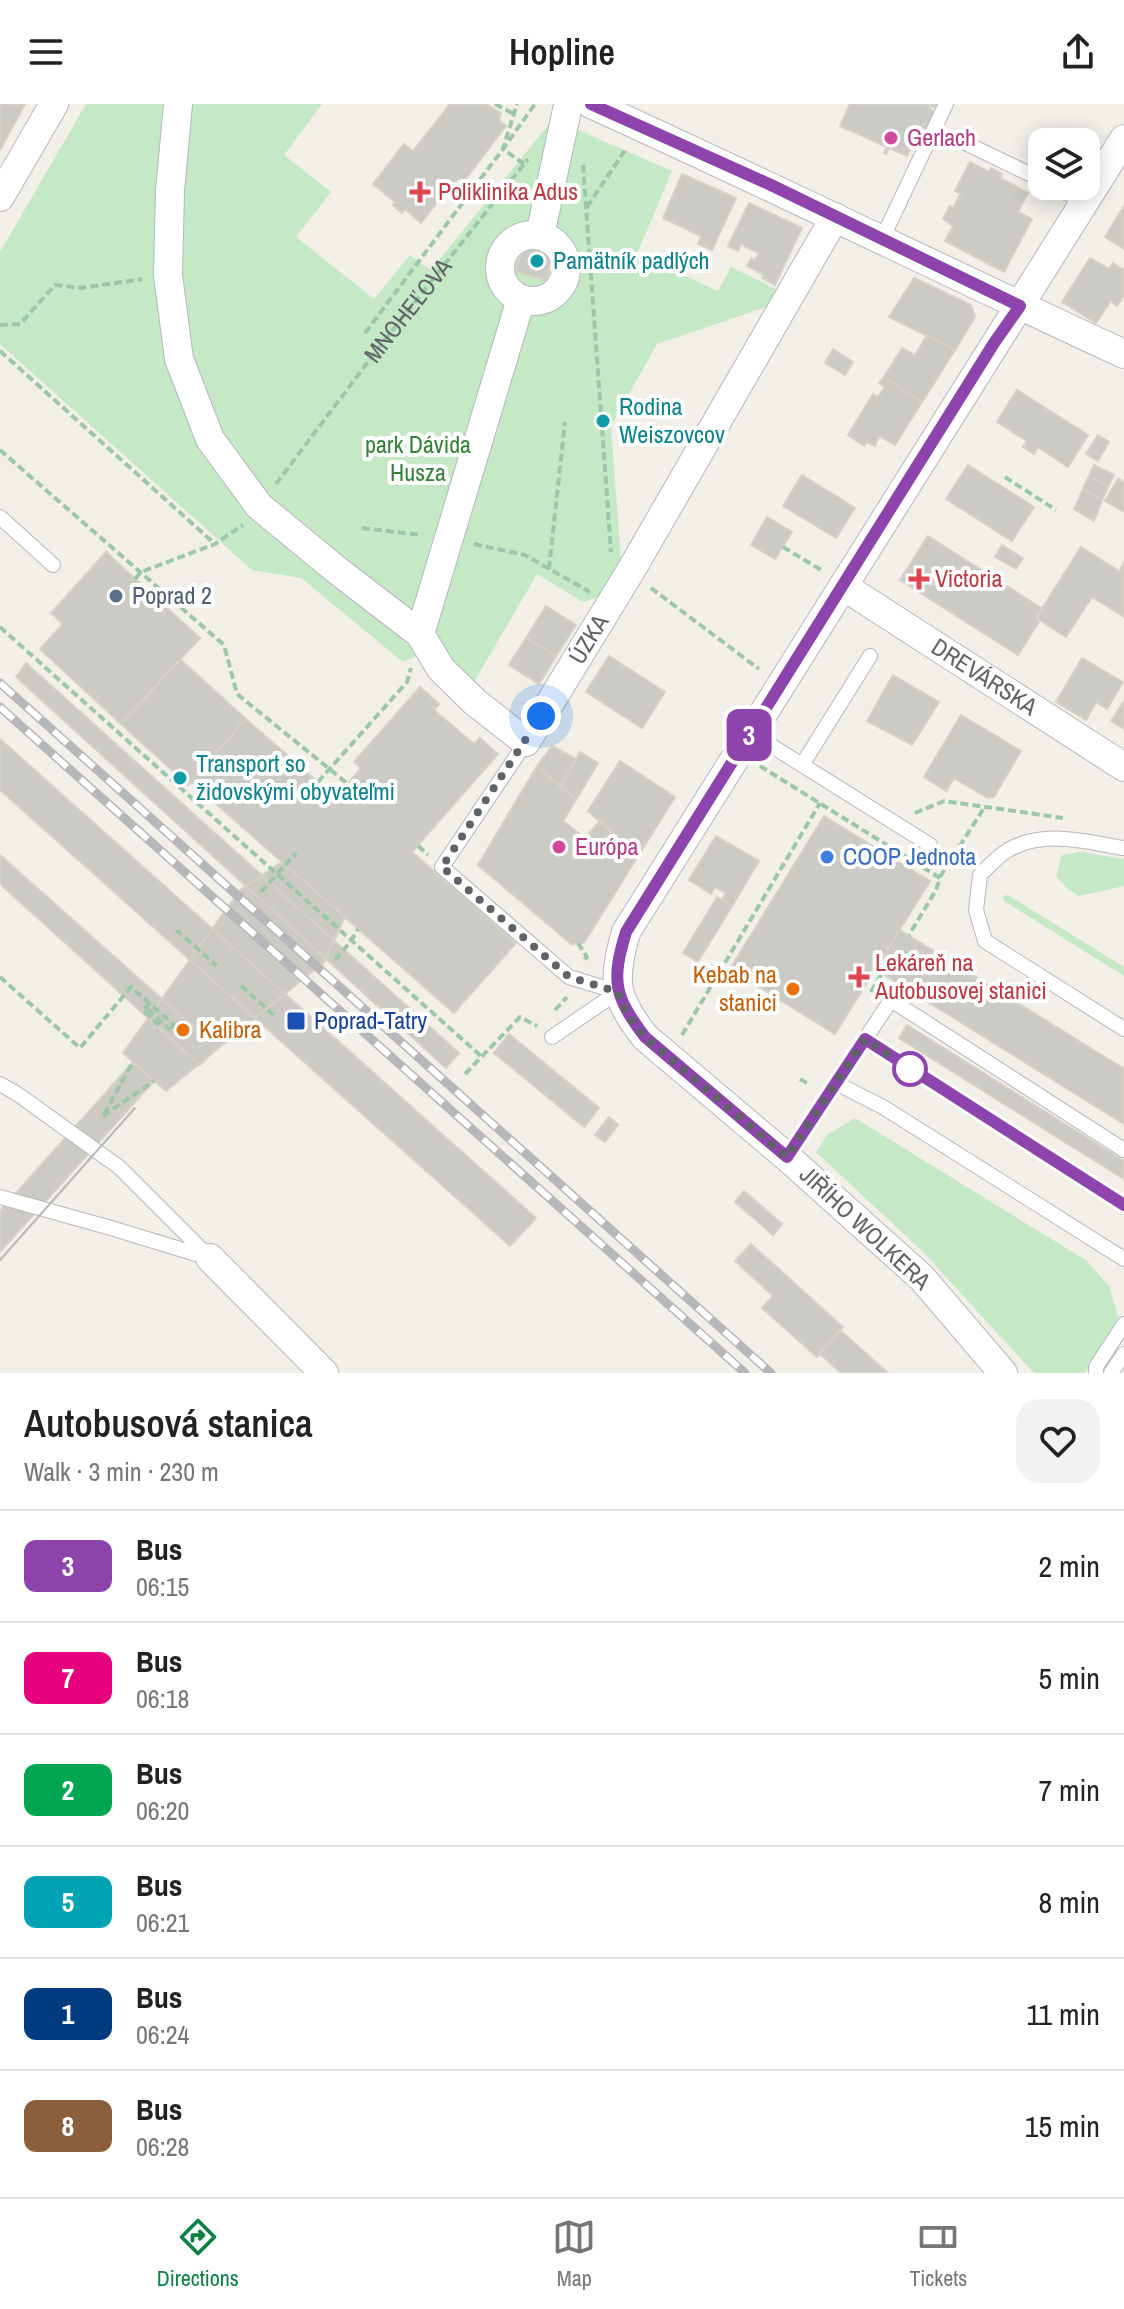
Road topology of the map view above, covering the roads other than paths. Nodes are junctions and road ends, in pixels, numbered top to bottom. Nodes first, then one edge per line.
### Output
1 (54, 104) edge
2 (178, 104) edge
3 (946, 104) edge
4 (579, 107) edge
5 (957, 139) dead end
6 (1124, 139) edge
7 (1028, 173) edge
8 (0, 197) edge
9 (1081, 200) edge
10 (1085, 202) junction
11 (835, 217) junction
12 (540, 235) junction
13 (882, 239) junction
14 (521, 299) junction
15 (1020, 306) junction
16 (1124, 354) edge
17 (0, 517) edge
18 (53, 565) dead end
19 (835, 580) junction
20 (420, 634) junction
21 (870, 656) dead end
22 (751, 733) junction
23 (526, 742) junction
24 (802, 765) junction
25 (1124, 767) edge
26 (930, 845) dead end
27 (1124, 848) edge
28 (618, 992) junction
29 (1124, 1029) edge
30 (552, 1037) road end
31 (865, 1039) junction
32 (836, 1083) junction
33 (0, 1084) edge
34 (1124, 1150) edge
35 (787, 1157) junction
36 (0, 1197) edge
37 (1124, 1205) edge
38 (210, 1258) junction
39 (1124, 1259) edge
40 (1124, 1324) edge
41 (1124, 1354) edge
42 (324, 1373) edge
43 (1003, 1373) edge
44 (1096, 1373) edge
45 (1111, 1373) edge

1 - 8 street
2 - 20 street
3 - 13 lane
4 - 11 street
4 - 12 street
5 - 7 lane
6 - 10 street
9 - 10 lane
10 - 15 street
11 - 13 street
11 - 23 street, ÚZKA
12 - 14 street
12 - 14 street
13 - 15 street
14 - 20 street
15 - 16 street
15 - 19 street
17 - 18 lane
19 - 22 street
19 - 25 street, DREVÁRSKA
20 - 23 street
21 - 24 lane
22 - 24 lane
22 - 28 street
23 - 28 lane, ÚZKA
24 - 26 lane
27 - 29 lane
28 - 30 lane
28 - 35 street, JIŘÍHO WOLKERA
31 - 32 lane
31 - 34 lane
31 - 37 lane
32 - 35 lane
32 - 39 lane
33 - 38 lane
35 - 43 street, JIŘÍHO WOLKERA
36 - 38 lane
38 - 42 street
40 - 44 lane
41 - 45 lane

